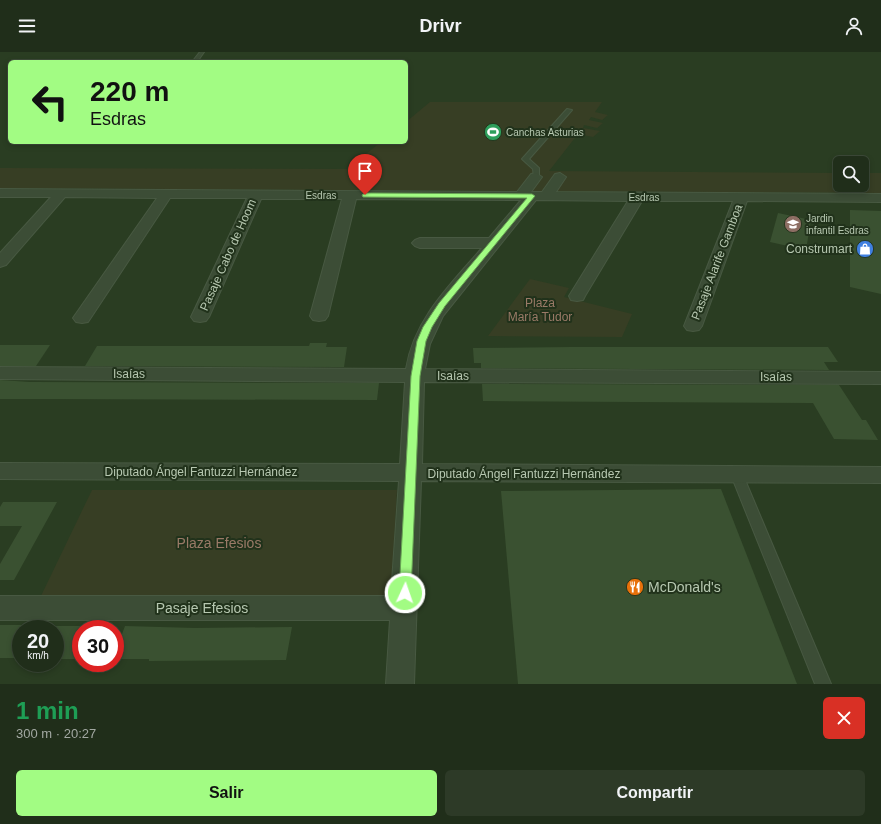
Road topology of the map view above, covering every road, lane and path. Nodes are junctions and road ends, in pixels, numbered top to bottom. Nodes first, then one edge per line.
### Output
1 (202, 52) edge
2 (196, 60) edge
3 (569, 110) dead end
4 (536, 177) joint
5 (560, 177) dead end
6 (0, 193) edge
7 (62, 193) junction
8 (166, 194) junction
9 (256, 194) junction
10 (350, 195) junction
11 (533, 196) junction
12 (637, 197) junction
13 (741, 198) junction
14 (881, 198) edge
15 (420, 243) dead end
16 (493, 243) junction
17 (0, 262) edge
18 (577, 296) dead end
19 (200, 316) dead end
20 (319, 316) dead end
21 (82, 318) dead end
22 (693, 326) dead end
23 (0, 374) edge
24 (415, 376) junction
25 (881, 378) edge
26 (0, 472) edge
27 (411, 474) junction
28 (737, 475) junction
29 (881, 475) edge
30 (0, 608) edge
31 (404, 608) junction
32 (400, 684) edge
33 (823, 684) edge

1 - 2 lane
3 - 4 lane
4 - 11 street
5 - 11 street
6 - 7 street, Esdras
7 - 8 street, Esdras
7 - 17 street
8 - 9 street, Esdras
8 - 21 street
9 - 10 street, Esdras
9 - 19 street, Pasaje Cabo de Hoom
10 - 11 street, Esdras
10 - 20 street
11 - 12 street, Esdras
11 - 16 street
12 - 13 street, Esdras
12 - 18 street
13 - 14 street, Esdras
13 - 22 street, Pasaje Alarife Gamboa
15 - 16 street
16 - 24 street
23 - 24 street, Isaías
24 - 25 street, Isaías
24 - 27 street
26 - 27 street, Diputado Ángel Fantuzzi Hernández
27 - 28 street, Diputado Ángel Fantuzzi Hernández
27 - 31 street
28 - 29 street, Diputado Ángel Fantuzzi Hernández
28 - 33 lane
30 - 31 street, Pasaje Efesios
31 - 32 street

